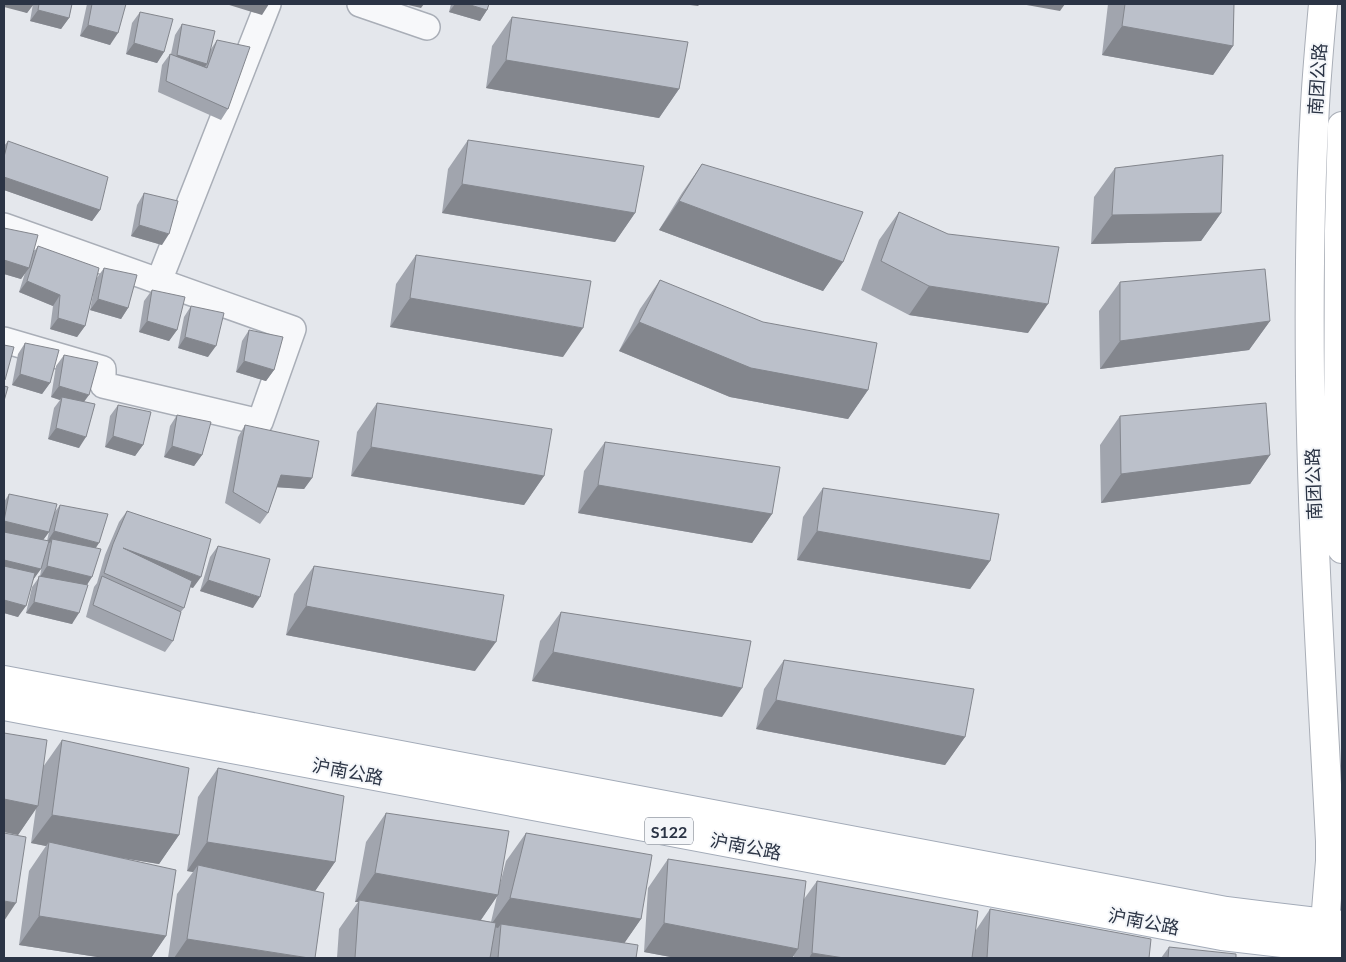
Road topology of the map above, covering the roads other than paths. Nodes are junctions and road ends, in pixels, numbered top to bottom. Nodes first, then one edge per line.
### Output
1 (268, 4) edge
2 (360, 4) edge
3 (1322, 4) edge
4 (427, 27) dead end
5 (1342, 126) edge
6 (1341, 186) edge
7 (4, 226) edge
8 (159, 281) junction
9 (4, 340) edge
10 (1342, 549) edge
11 (4, 680) edge
12 (4, 706) edge
13 (1337, 941) edge

1 - 8 street
2 - 4 street
3 - 13 main road, 南团公路
5 - 6 main road, 南团公路
6 - 10 main road, 南团公路
7 - 8 street
8 - 9 street
11 - 13 main road, 沪南公路 / S122
12 - 13 main road, 沪南公路 / S122

